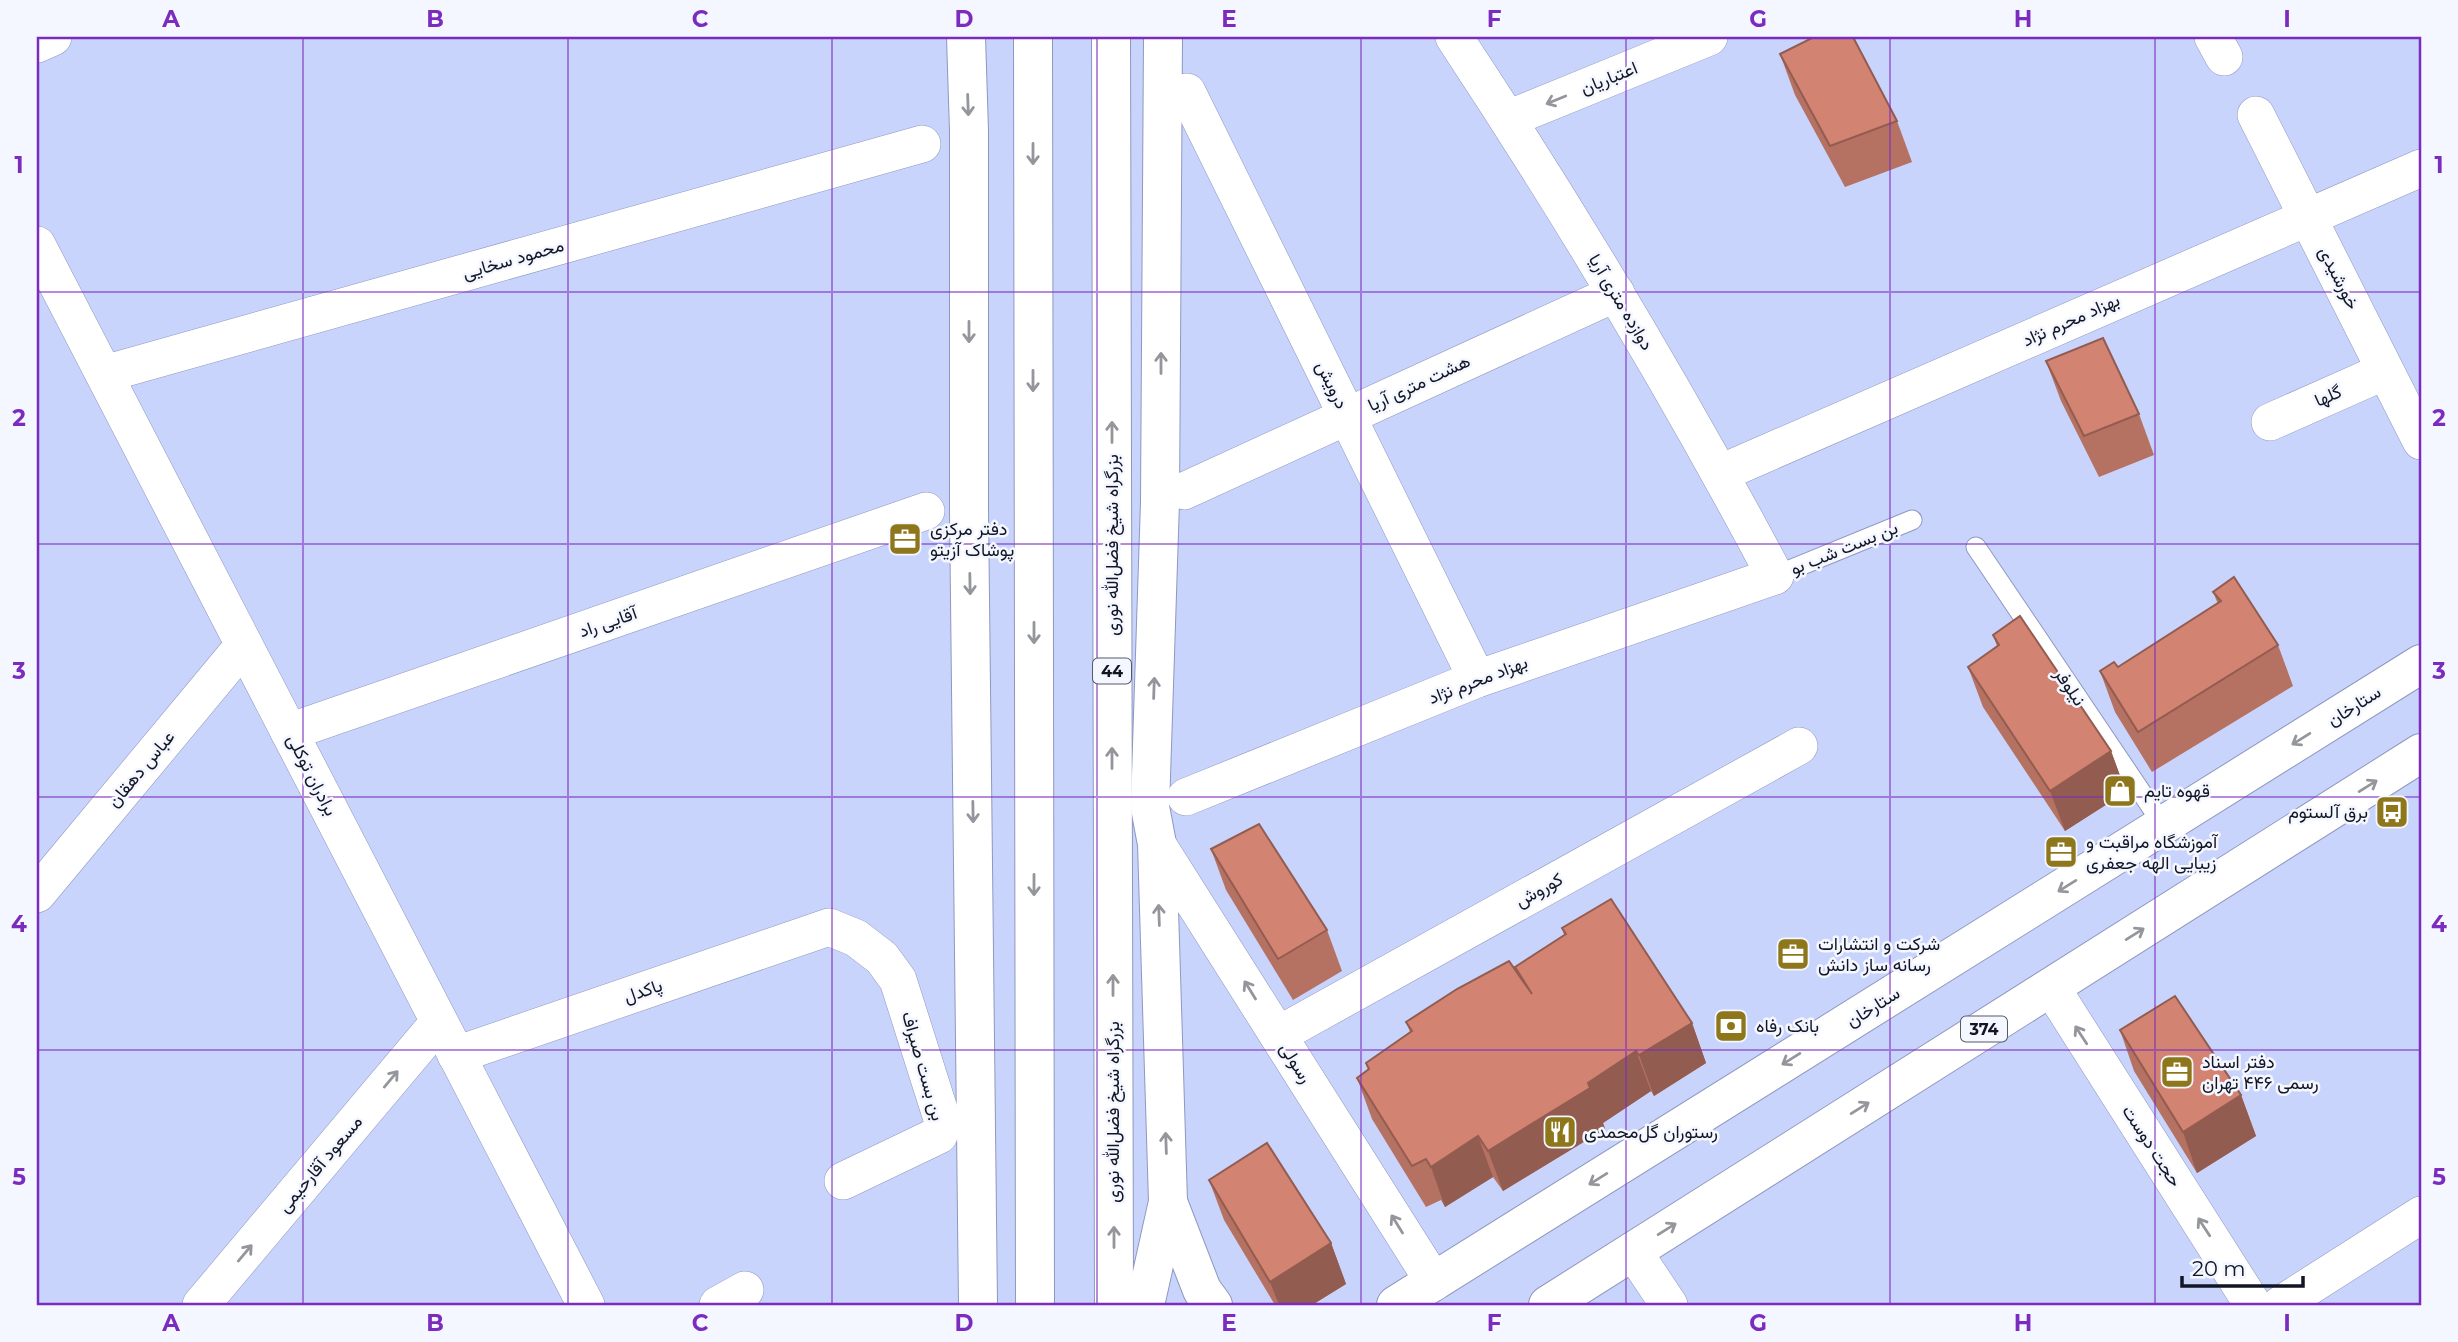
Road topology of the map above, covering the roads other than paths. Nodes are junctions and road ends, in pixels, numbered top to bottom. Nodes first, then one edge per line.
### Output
1 (53, 37) edge
2 (966, 37) edge
3 (1033, 37) edge
4 (1111, 37) edge
5 (1163, 37) edge
6 (1454, 37) edge
7 (1709, 37) edge
8 (37, 44) edge
9 (1187, 92) dead end
10 (2256, 115) dead end
11 (1508, 119) junction
12 (922, 144) dead end
13 (2421, 168) edge
14 (2308, 216) junction
15 (37, 245) edge
16 (1616, 293) junction
17 (47, 297) edge
18 (2385, 371) junction
19 (104, 374) junction
20 (1347, 416) junction
21 (2270, 422) dead end
22 (2421, 441) edge
23 (1721, 473) junction
24 (1184, 491) dead end
25 (926, 511) dead end
26 (1912, 520) dead end
27 (1976, 547) dead end
28 (1775, 576) junction
29 (244, 645) junction
30 (2421, 664) edge
31 (1477, 679) junction
32 (289, 732) junction
33 (1799, 746) dead end
34 (2421, 752) edge
35 (1186, 797) dead end
36 (2164, 826) junction
37 (1157, 844) junction
38 (37, 894) edge
39 (829, 927) joint
40 (2051, 987) junction
41 (439, 1022) junction
42 (1278, 1035) junction
43 (456, 1055) junction
44 (843, 1181) dead end
45 (1167, 1202) junction
46 (2421, 1215) edge
47 (1633, 1251) junction
48 (1434, 1282) junction
49 (980, 1302) edge
50 (201, 1305) edge
51 (586, 1305) edge
52 (1035, 1305) edge
53 (1114, 1305) edge
54 (1145, 1305) edge
55 (1213, 1305) edge
56 (1396, 1305) edge
57 (1548, 1305) edge
58 (1670, 1305) edge
59 (2253, 1305) edge
60 (2280, 1305) edge

1 - 8 street
2 -> 49 main road
3 -> 52 main road
53 -> 4 main road, بزرگراه شیخ فضل‌الله نوری / 44
37 -> 5 main road
6 - 11 street, دوازده متری آریا
7 -> 11 street, اعتباریان
9 - 20 street, درویش
10 - 14 street, خورشیدی
11 - 16 street, دوازده متری آریا
12 - 19 street, محمود سخایی
13 - 14 street, بهزاد محرم نژاد
14 - 18 street, خورشیدی
14 - 23 street, بهزاد محرم نژاد
15 - 17 street, برادران توکلی
16 - 20 street, هشت متری آریا
16 - 23 street, دوازده متری آریا
17 - 19 street, برادران توکلی
18 - 21 street, گلها
18 - 22 street, خورشیدی
19 - 29 street, برادران توکلی
20 - 24 street, هشت متری آریا
20 - 31 street, درویش
23 - 28 street, دوازده متری آریا
25 - 32 street, آقایی راد
26 - 28 lane, بن بست شب بو
27 - 36 lane, نیلوفر
28 - 31 street, بهزاد محرم نژاد
29 - 32 street, برادران توکلی
29 - 38 street, عباس دهقان
30 -> 36 main road, ستارخان
31 - 35 street, بهزاد محرم نژاد
32 - 41 street, برادران توکلی
33 - 42 street, کوروش
40 -> 34 main road, 374
36 -> 48 main road, ستارخان
42 -> 37 street, رسولی
45 -> 37 main road
39 - 43 street, پاکدل
39 - 44 street, بن بست صیراف
47 -> 40 main road, 374
59 -> 40 street, حجت دوست
41 - 43 street, برادران توکلی
50 -> 41 street, مسعود آقارحیمی
48 -> 42 street, رسولی
43 - 51 street, برادران توکلی
45 - 54 main road
45 - 55 main road
46 - 60 street
47 - 57 main road, 374
47 - 58 street
48 - 56 main road, ستارخان

